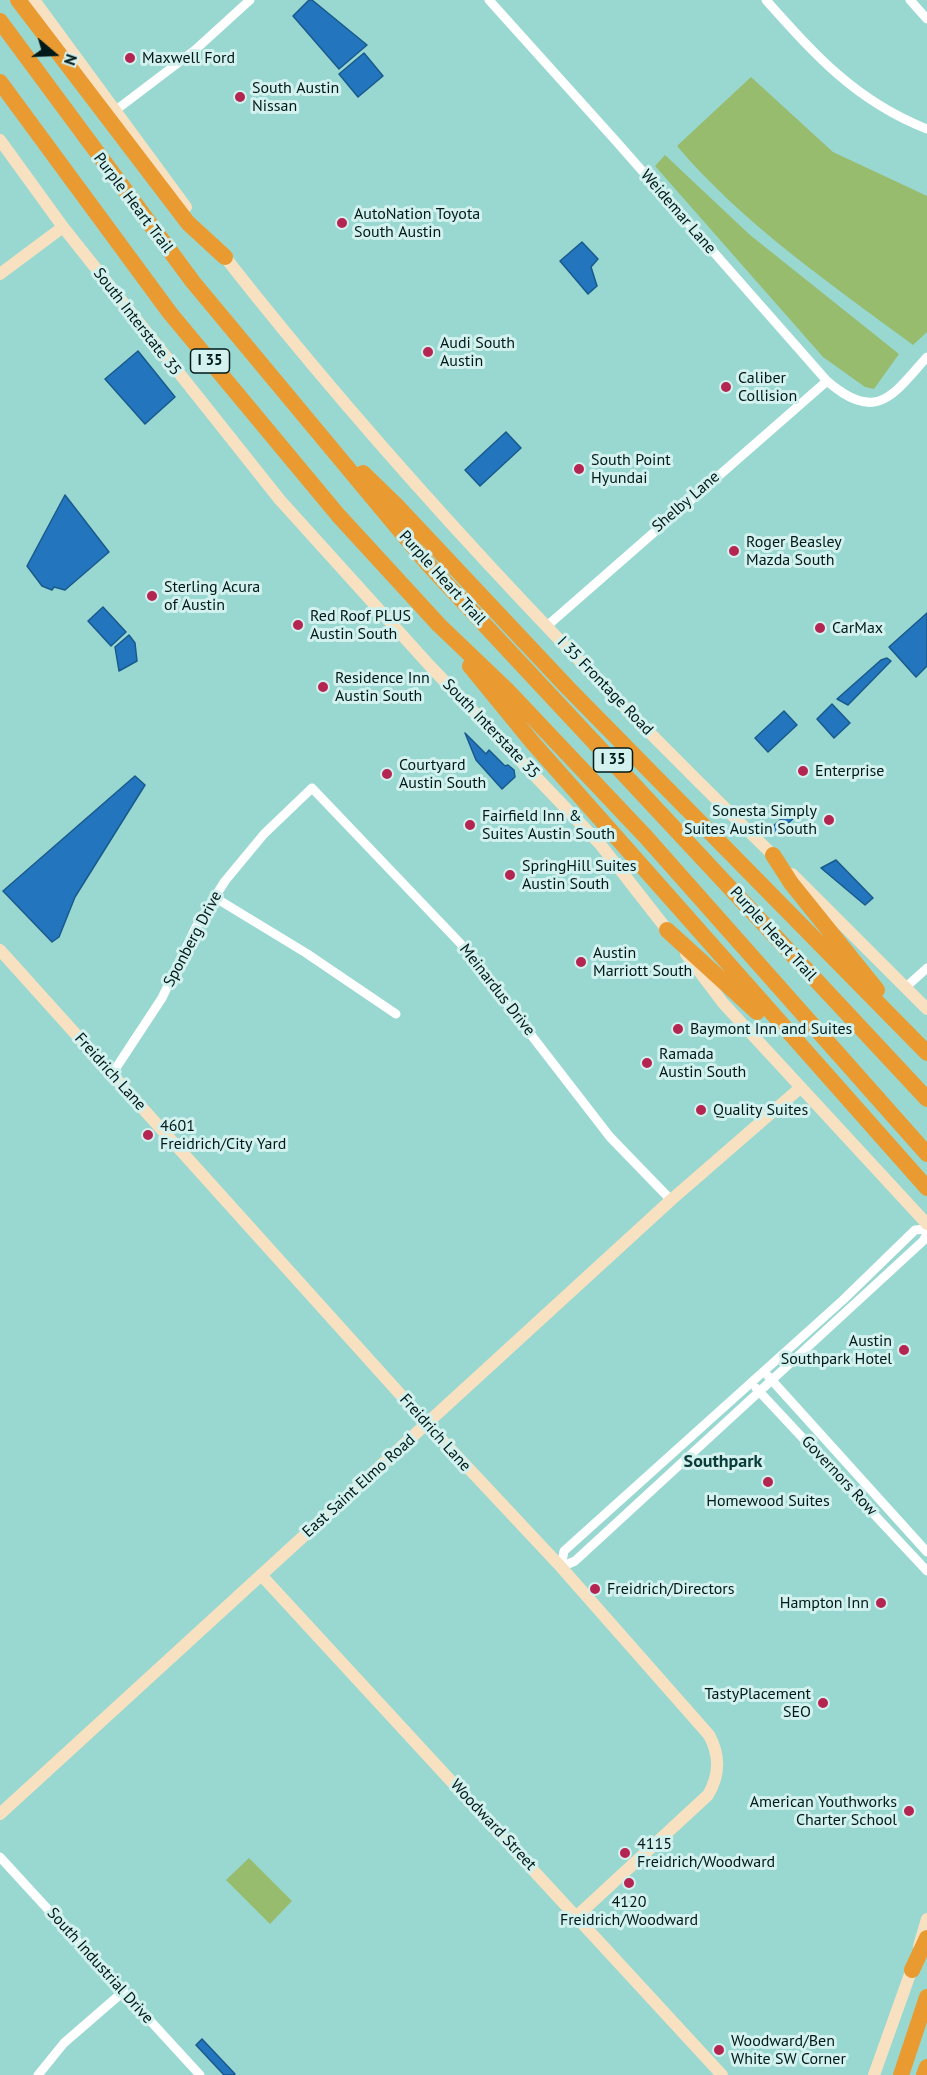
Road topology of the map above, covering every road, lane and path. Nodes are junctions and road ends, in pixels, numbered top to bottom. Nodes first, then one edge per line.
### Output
1 (18, 0) edge
2 (34, 0) edge
3 (250, 0) edge
4 (489, 0) edge
5 (766, 0) edge
6 (910, 0) edge
7 (927, 20) edge
8 (0, 21) edge
9 (0, 82) edge
10 (116, 110) junction
11 (927, 129) edge
12 (0, 140) edge
13 (63, 227) junction
14 (225, 257) junction
15 (0, 274) edge
16 (927, 357) edge
17 (827, 381) junction
18 (303, 417) junction
19 (439, 625) junction
20 (547, 626) junction
21 (312, 788) joint
22 (773, 855) junction
23 (214, 897) junction
24 (667, 930) junction
25 (0, 950) edge
26 (927, 968) edge
27 (906, 987) junction
28 (927, 1009) edge
29 (396, 1014) dead end
30 (927, 1053) edge
31 (927, 1059) edge
32 (112, 1074) junction
33 (800, 1088) junction
34 (927, 1099) edge
35 (927, 1154) edge
36 (927, 1167) edge
37 (927, 1188) edge
38 (671, 1200) junction
39 (927, 1227) edge
40 (927, 1234) edge
41 (843, 1300) junction
42 (851, 1309) junction
43 (763, 1371) junction
44 (772, 1380) junction
45 (750, 1382) junction
46 (760, 1392) junction
47 (427, 1424) junction
48 (927, 1552) edge
49 (561, 1567) junction
50 (927, 1571) edge
51 (262, 1576) junction
52 (0, 1814) edge
53 (0, 1857) edge
54 (577, 1916) junction
55 (927, 1918) edge
56 (927, 1938) edge
57 (912, 1970) junction
58 (123, 1991) junction
59 (927, 1997) edge
60 (927, 2067) edge
61 (38, 2075) edge
62 (200, 2075) edge
63 (722, 2075) edge
64 (874, 2075) edge
65 (901, 2075) edge
66 (924, 2075) edge

1 - 14 highway
2 - 10 street
3 - 10 street
4 - 17 street, Weidemar Lane
5 - 11 street
6 - 7 street
8 - 18 highway, Purple Heart Trail / I 35
9 - 19 highway, Purple Heart Trail / I 35
10 - 14 street
12 - 13 street, South Interstate 35
13 - 15 street
13 - 24 street, South Interstate 35
14 - 20 street, I 35 Frontage Road
16 - 17 street, Weidemar Lane
17 - 20 street, Shelby Lane
18 - 30 highway
18 - 34 highway, Purple Heart Trail / I 35
19 - 35 highway, Purple Heart Trail / I 35
19 - 37 highway
20 - 22 street, I 35 Frontage Road
21 - 23 street, Sponberg Drive
21 - 38 street, Meinardus Drive
22 - 27 street
22 - 31 highway
23 - 29 street
23 - 32 street, Sponberg Drive
24 - 33 street, South Interstate 35
24 - 36 highway
25 - 32 street, Freidrich Lane
26 - 27 street
27 - 28 street
32 - 47 street, Freidrich Lane
33 - 38 street, East Saint Elmo Road
33 - 39 street, South Interstate 35
38 - 47 street, East Saint Elmo Road
39 - 41 street
40 - 42 street
41 - 42 street
41 - 43 street
42 - 44 street
43 - 44 street, Governors Row
43 - 45 street
44 - 46 street
44 - 48 street, Governors Row
45 - 46 street, Governors Row
45 - 49 street
46 - 49 street
46 - 50 street, Governors Row
47 - 49 street, Freidrich Lane
47 - 51 street, East Saint Elmo Road
49 - 54 street, Freidrich Lane
51 - 52 street, East Saint Elmo Road
51 - 54 street, Woodward Street
53 - 58 street, South Industrial Drive
54 - 63 street, Woodward Street
55 - 57 street
56 - 57 highway
57 - 64 street
58 - 61 street
58 - 62 street, South Industrial Drive
59 - 65 highway
60 - 66 highway

